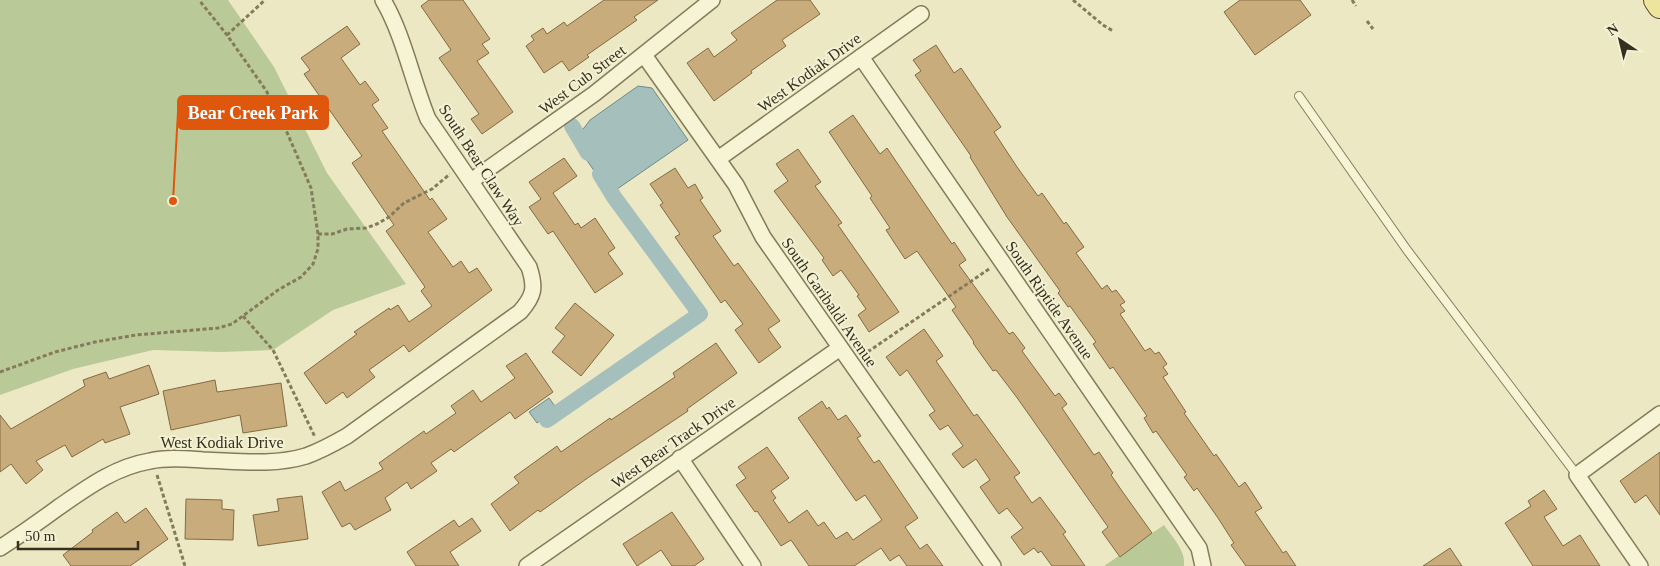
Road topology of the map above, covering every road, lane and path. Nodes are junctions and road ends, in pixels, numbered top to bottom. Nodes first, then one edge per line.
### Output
1 (200, 0) edge
2 (265, 0) edge
3 (382, 0) edge
4 (712, 0) edge
5 (1074, 0) edge
6 (1352, 0) edge
7 (1656, 0) edge
8 (1356, 6) dead end
9 (1660, 6) edge
10 (921, 14) dead end
11 (1367, 21) dead end
12 (1373, 29) dead end
13 (1113, 31) dead end
14 (227, 35) junction
15 (644, 55) junction
16 (861, 57) junction
17 (1299, 96) dead end
18 (718, 159) junction
19 (460, 166) junction
20 (470, 181) junction
21 (318, 234) junction
22 (1002, 261) junction
23 (534, 291) joint
24 (243, 316) junction
25 (840, 348) junction
26 (0, 372) edge
27 (1660, 414) edge
28 (320, 450) junction
29 (680, 458) junction
30 (152, 460) junction
31 (1577, 475) junction
32 (0, 548) edge
33 (185, 566) edge
34 (527, 566) edge
35 (753, 566) edge
36 (993, 566) edge
37 (1204, 566) edge
38 (1640, 566) edge

1 - 14 path
2 - 14 path
3 - 19 street, South Bear Claw Way
4 - 15 street, West Cub Street
5 - 13 path
6 - 8 path
7 - 9 main road
10 - 16 street, West Kodiak Drive
11 - 12 path
14 - 21 path
15 - 18 street, South Garibaldi Avenue
15 - 20 street, West Cub Street
16 - 18 street, West Kodiak Drive
16 - 22 street, South Riptide Avenue
17 - 31 lane
18 - 25 street, South Garibaldi Avenue
19 - 20 street, South Bear Claw Way
19 - 21 path
20 - 23 street, South Bear Claw Way
21 - 24 path
22 - 25 path
22 - 37 street, South Riptide Avenue
23 - 28 street, West Kodiak Drive
24 - 26 path
24 - 28 path
25 - 29 street, West Bear Track Drive
25 - 36 street, South Garibaldi Avenue
27 - 31 street
28 - 30 street, West Kodiak Drive
29 - 34 street, West Bear Track Drive
29 - 35 street
30 - 32 street, West Kodiak Drive
30 - 33 path
31 - 38 street

